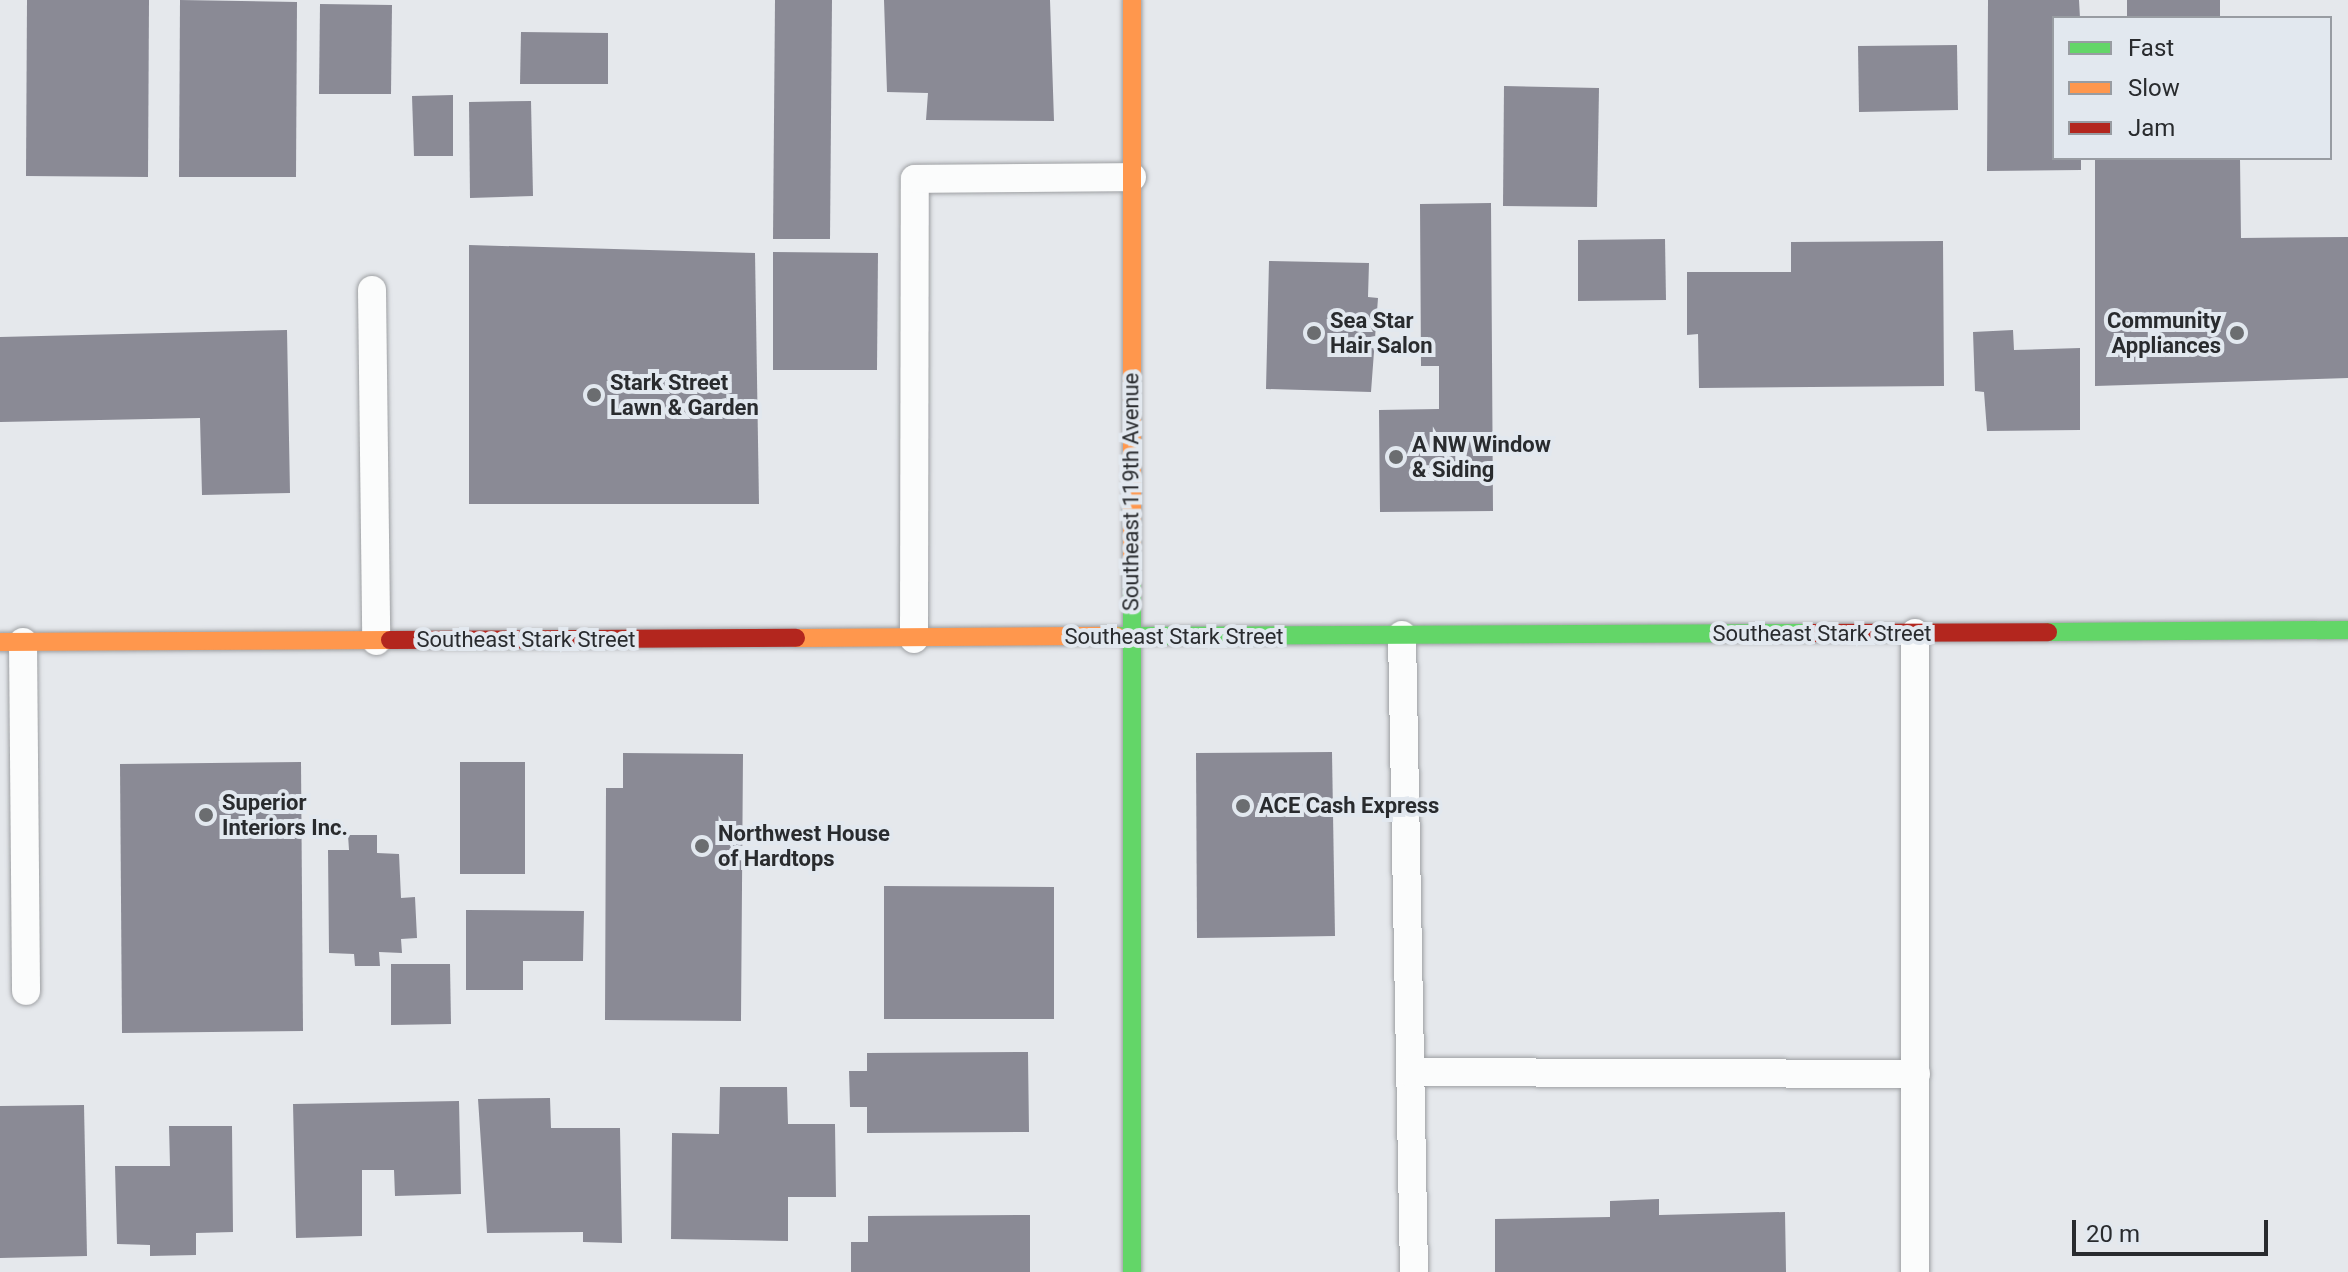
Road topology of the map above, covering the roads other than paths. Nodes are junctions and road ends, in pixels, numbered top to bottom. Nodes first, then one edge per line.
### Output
1 (1132, 0) edge
2 (1132, 177) junction
3 (372, 290) dead end
4 (2348, 630) edge
5 (1915, 633) junction
6 (1402, 635) junction
7 (1130, 638) junction
8 (914, 639) junction
9 (376, 641) junction
10 (12, 642) edge
11 (26, 991) dead end
12 (1410, 1072) junction
13 (1916, 1074) junction
14 (1132, 1272) edge
15 (1414, 1272) edge
16 (1915, 1272) edge

1 - 2 main road, Southeast 119th Avenue
2 - 7 main road, Southeast 119th Avenue
2 - 8 lane
3 - 9 lane
4 - 5 main road, Southeast Stark Street
5 - 6 main road, Southeast Stark Street
5 - 13 lane
6 - 7 main road, Southeast Stark Street
6 - 12 lane
7 - 8 main road, Southeast Stark Street
7 - 14 main road, Southeast 119th Avenue
8 - 9 main road, Southeast Stark Street
9 - 10 main road, Southeast Stark Street
10 - 11 lane
12 - 13 lane
12 - 15 lane
13 - 16 lane

